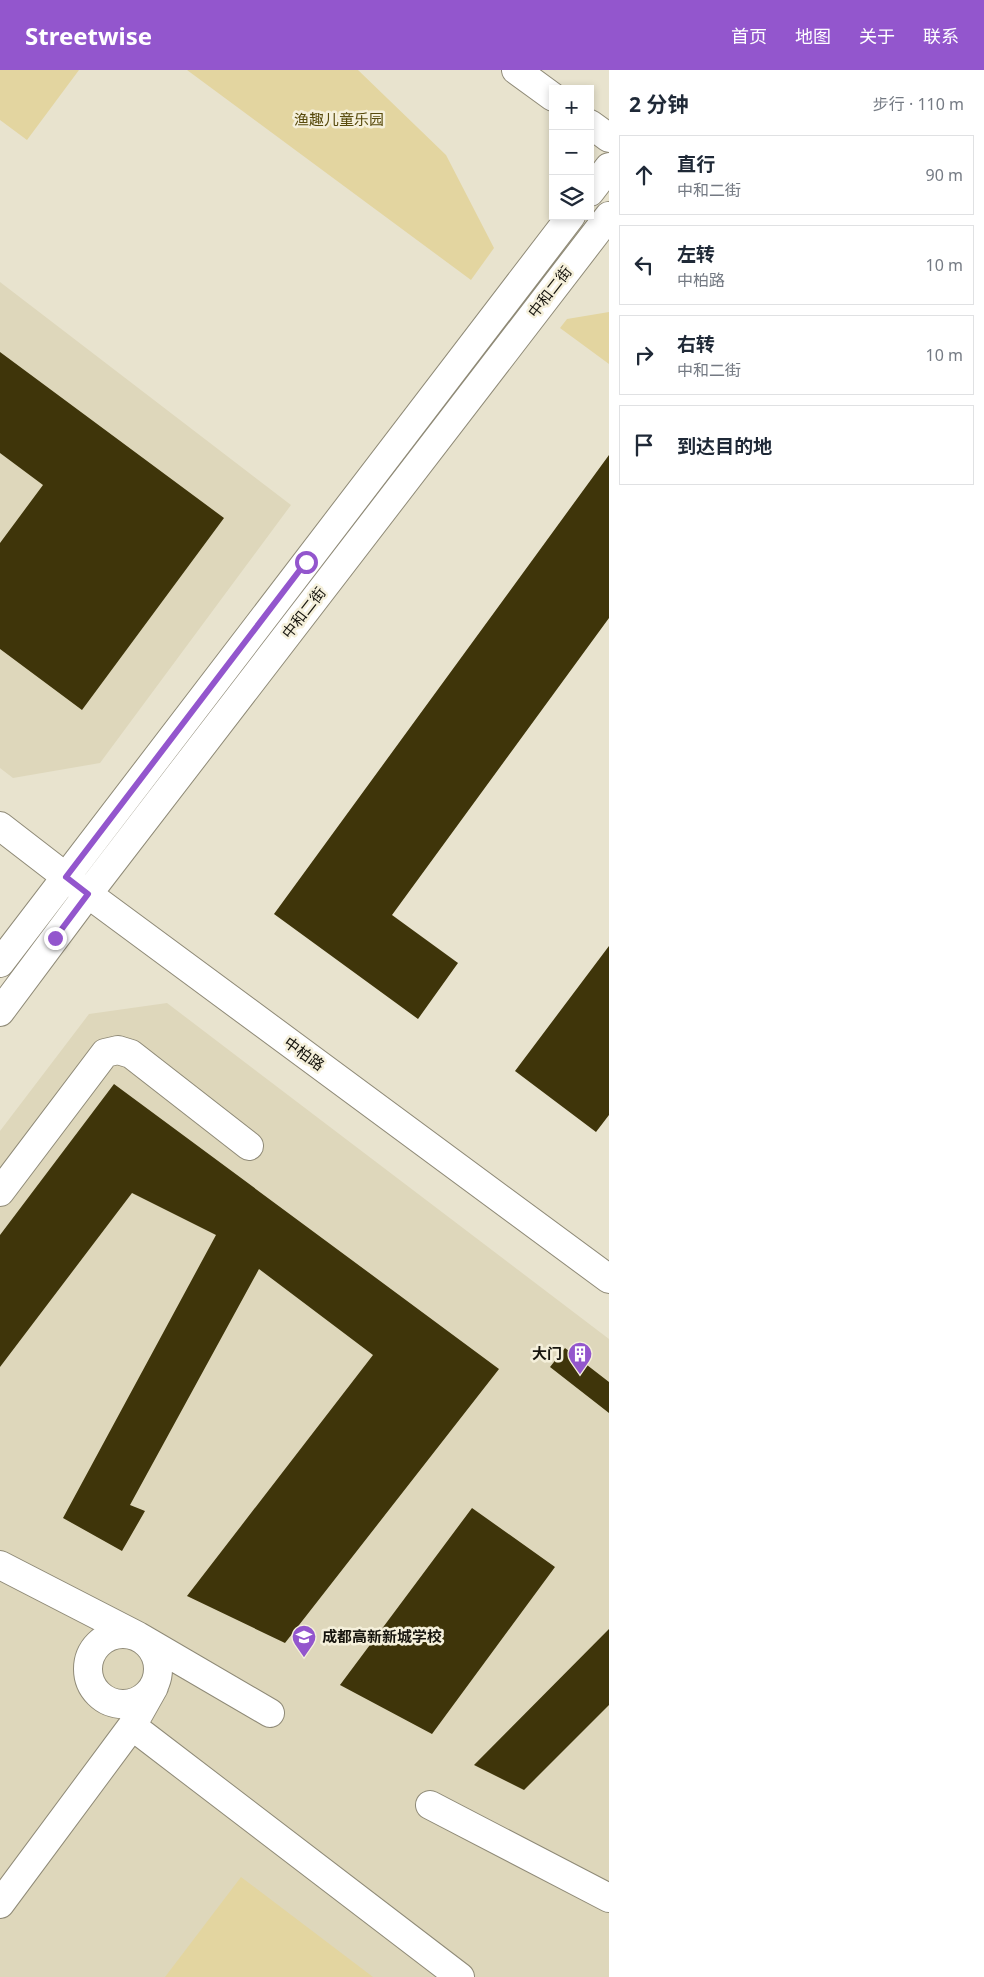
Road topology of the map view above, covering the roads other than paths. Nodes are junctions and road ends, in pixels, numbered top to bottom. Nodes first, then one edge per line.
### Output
1 (516, 70) edge
2 (549, 94) edge
3 (594, 127) edge
4 (609, 138) edge
5 (609, 167) edge
6 (594, 187) edge
7 (609, 216) edge
8 (568, 220) edge
9 (0, 826) edge
10 (66, 877) junction
11 (88, 894) junction
12 (0, 963) edge
13 (0, 1012) edge
14 (249, 1146) dead end
15 (0, 1192) edge
16 (609, 1279) edge
17 (2, 1569) edge
18 (138, 1636) junction
19 (154, 1686) junction
20 (270, 1713) dead end
21 (132, 1726) junction
22 (430, 1805) dead end
23 (609, 1898) edge
24 (0, 1904) edge
25 (460, 1977) edge

1 - 2 street
3 - 4 street
5 - 6 street
7 - 11 street, 中和二街
8 - 10 street, 中和二街
9 - 10 street, 中柏路
10 - 11 street, 中柏路
10 - 12 street, 中和二街
11 - 13 street, 中和二街
11 - 16 street, 中柏路
14 - 15 street
17 - 18 street
18 - 19 street
18 - 19 street
18 - 20 street
19 - 21 street
21 - 24 street
21 - 25 street
22 - 23 street

